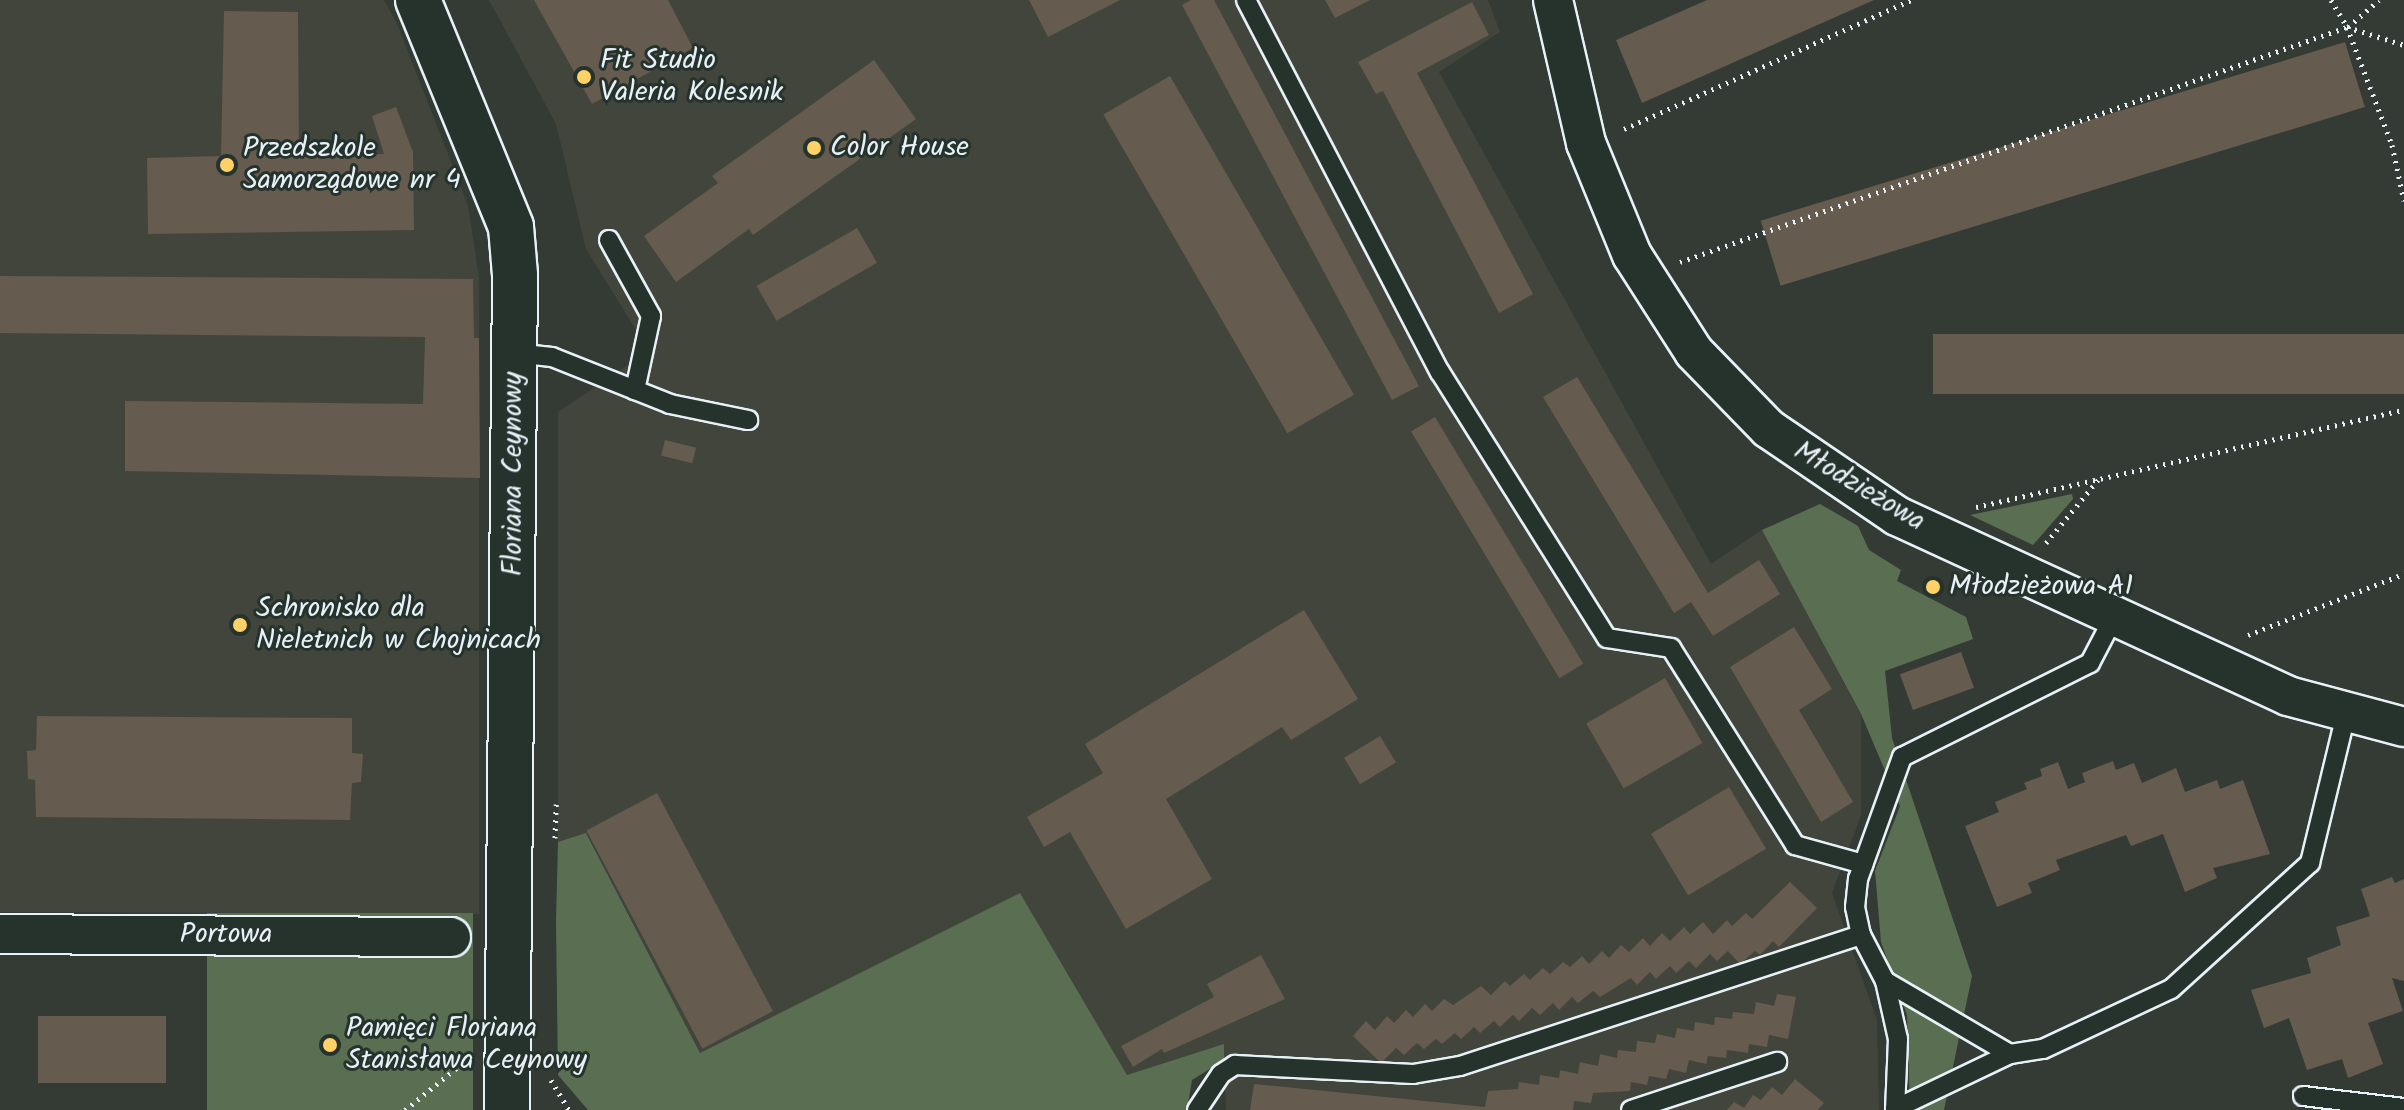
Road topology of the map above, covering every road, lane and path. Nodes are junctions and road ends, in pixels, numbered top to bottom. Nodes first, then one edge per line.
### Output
1 (418, 0) edge
2 (1246, 0) edge
3 (1553, 0) edge
4 (1911, 0) edge
5 (2331, 0) edge
6 (2379, 0) edge
7 (2347, 27) junction
8 (2404, 45) edge
9 (1612, 134) dead end
10 (2404, 201) edge
11 (609, 240) dead end
12 (1665, 267) dead end
13 (514, 353) junction
14 (635, 390) junction
15 (2404, 410) edge
16 (748, 420) dead end
17 (2099, 479) junction
18 (1986, 505) dead end
19 (2037, 554) dead end
20 (2404, 574) edge
21 (2114, 617) junction
22 (2238, 639) dead end
23 (2346, 714) junction
24 (2404, 727) edge
25 (1863, 864) junction
26 (0, 934) edge
27 (1861, 935) junction
28 (451, 937) dead end
29 (1885, 981) junction
30 (2010, 1054) junction
31 (471, 1056) dead end
32 (1777, 1062) dead end
33 (2303, 1096) dead end
34 (2404, 1108) edge
35 (405, 1110) edge
36 (507, 1110) edge
37 (1197, 1110) edge
38 (1631, 1110) edge
39 (1895, 1110) edge

1 - 13 street, Floriana Ceynowy
2 - 25 lane
3 - 21 street, Młodzieżowa
4 - 9 path
5 - 7 path
6 - 7 path
7 - 8 path
7 - 10 path
7 - 12 path
11 - 14 lane
13 - 14 lane
13 - 36 street, Floriana Ceynowy
14 - 16 lane
15 - 17 path
17 - 18 path
17 - 19 path
20 - 22 path
21 - 23 street, Młodzieżowa
21 - 25 lane
23 - 24 street, Młodzieżowa
23 - 30 lane
25 - 27 lane
26 - 28 street, Portowa
27 - 29 lane
27 - 37 lane
29 - 30 lane
29 - 39 lane
30 - 39 lane
31 - 35 path
32 - 38 lane
33 - 34 lane

